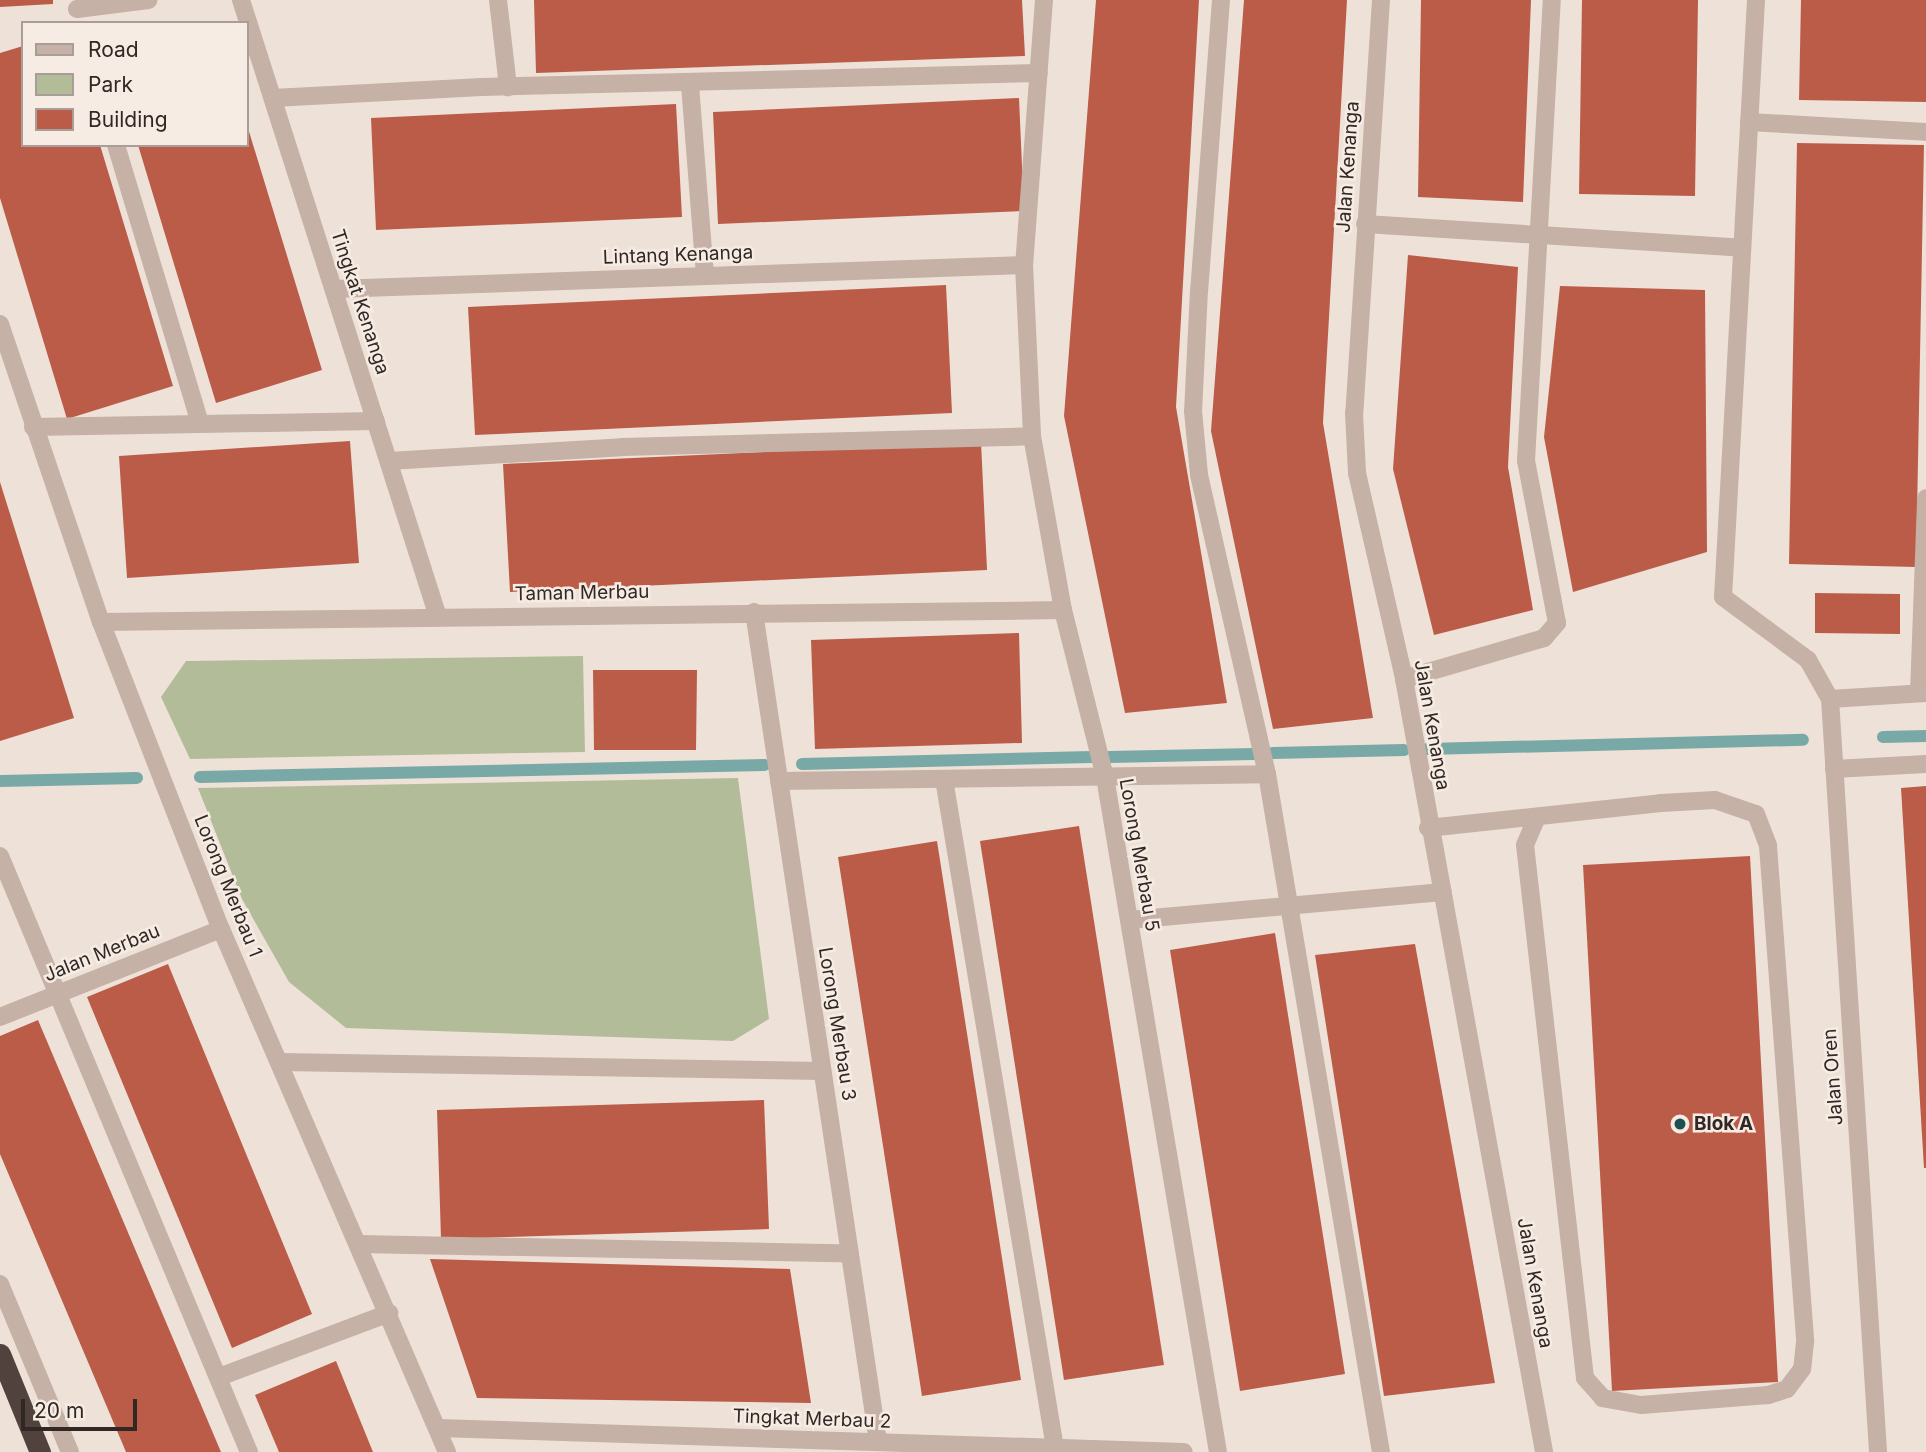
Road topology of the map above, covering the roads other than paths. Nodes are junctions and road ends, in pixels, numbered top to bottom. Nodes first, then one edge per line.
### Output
1 (148, 0) edge
2 (241, 0) edge
3 (498, 0) edge
4 (1044, 0) edge
5 (1221, 0) edge
6 (1381, 0) edge
7 (1552, 0) edge
8 (1756, 0) edge
9 (78, 11) edge
10 (248, 21) edge
11 (248, 21) edge
12 (1038, 73) junction
13 (690, 85) junction
14 (508, 87) junction
15 (273, 98) junction
16 (1749, 122) junction
17 (1926, 132) edge
18 (117, 147) edge
19 (1365, 224) junction
20 (1539, 235) junction
21 (1742, 248) junction
22 (1024, 265) junction
23 (705, 275) junction
24 (334, 289) junction
25 (0, 325) edge
26 (376, 421) junction
27 (200, 423) junction
28 (33, 426) junction
29 (1032, 436) junction
30 (389, 461) junction
31 (1926, 498) edge
32 (1063, 610) junction
33 (754, 612) junction
34 (438, 617) junction
35 (101, 622) junction
36 (1404, 678) junction
37 (1922, 693) edge
38 (1830, 699) junction
39 (1926, 764) edge
40 (1834, 769) junction
41 (1267, 774) junction
42 (1105, 777) junction
43 (944, 779) junction
44 (779, 780) junction
45 (1537, 817) junction
46 (1428, 828) junction
47 (0, 856) edge
48 (1443, 892) junction
49 (1291, 905) junction
50 (1129, 920) junction
51 (221, 929) junction
52 (56, 993) junction
53 (0, 1017) edge
54 (280, 1062) junction
55 (822, 1071) junction
56 (359, 1244) junction
57 (850, 1253) junction
58 (0, 1284) edge
59 (389, 1314) junction
60 (0, 1354) edge
61 (219, 1377) junction
62 (438, 1428) junction
63 (878, 1442) junction
64 (1055, 1448) junction
65 (979, 1449) edge
66 (40, 1452) edge
67 (70, 1452) edge
68 (249, 1452) edge
69 (447, 1452) edge
70 (1184, 1452) edge
71 (1217, 1452) edge
72 (1381, 1452) edge
73 (1544, 1452) edge
74 (1878, 1452) edge

1 - 9 street
2 - 11 street, Tingkat Kenanga
3 - 14 street
4 - 12 street, Lorong Merbau 5
5 - 41 street
6 - 19 street, Jalan Kenanga
7 - 20 street
8 - 16 street
10 - 15 street, Tingkat Kenanga
12 - 13 street
12 - 22 street, Lorong Merbau 5
13 - 14 street
13 - 23 street
14 - 15 street
15 - 24 street, Tingkat Kenanga
16 - 17 street
16 - 21 street
18 - 27 street
19 - 20 street
19 - 36 street, Jalan Kenanga
20 - 21 street
20 - 36 street
21 - 38 street
22 - 23 street, Lintang Kenanga
22 - 29 street, Lorong Merbau 5
23 - 24 street, Lintang Kenanga
24 - 26 street, Tingkat Kenanga
25 - 28 street, Lorong Merbau 1
26 - 27 street
26 - 30 street, Tingkat Kenanga
27 - 28 street
28 - 35 street, Lorong Merbau 1
29 - 30 street
29 - 32 street, Lorong Merbau 5
30 - 34 street, Tingkat Kenanga
31 - 37 street
32 - 33 street, Taman Merbau
32 - 42 street, Lorong Merbau 5
33 - 34 street, Taman Merbau
33 - 44 street, Lorong Merbau 3
34 - 35 street, Taman Merbau
35 - 51 street, Lorong Merbau 1
36 - 46 street, Jalan Kenanga
37 - 38 street
38 - 40 street, Jalan Oren
39 - 40 street
40 - 74 street, Jalan Oren
41 - 42 street
41 - 49 street
42 - 43 street
42 - 50 street, Lorong Merbau 5
43 - 44 street
43 - 64 street
44 - 55 street, Lorong Merbau 3
45 - 45 street
45 - 46 street
46 - 48 street, Jalan Kenanga
47 - 52 street
48 - 49 street
48 - 73 street, Jalan Kenanga
49 - 50 street
49 - 72 street
50 - 71 street, Lorong Merbau 5
51 - 52 street, Jalan Merbau
51 - 54 street, Lorong Merbau 1
52 - 53 street, Jalan Merbau
52 - 61 street
54 - 55 street
54 - 56 street, Lorong Merbau 1
55 - 57 street, Lorong Merbau 3
56 - 57 street
56 - 59 street, Lorong Merbau 1
57 - 63 street, Lorong Merbau 3
58 - 67 street
59 - 61 street
59 - 62 street, Lorong Merbau 1
60 - 66 highway
61 - 68 street
62 - 63 street, Tingkat Merbau 2
62 - 69 street, Lorong Merbau 1
63 - 65 street, Tingkat Merbau 2
64 - 65 street, Tingkat Merbau 2
64 - 70 street, Tingkat Merbau 2

